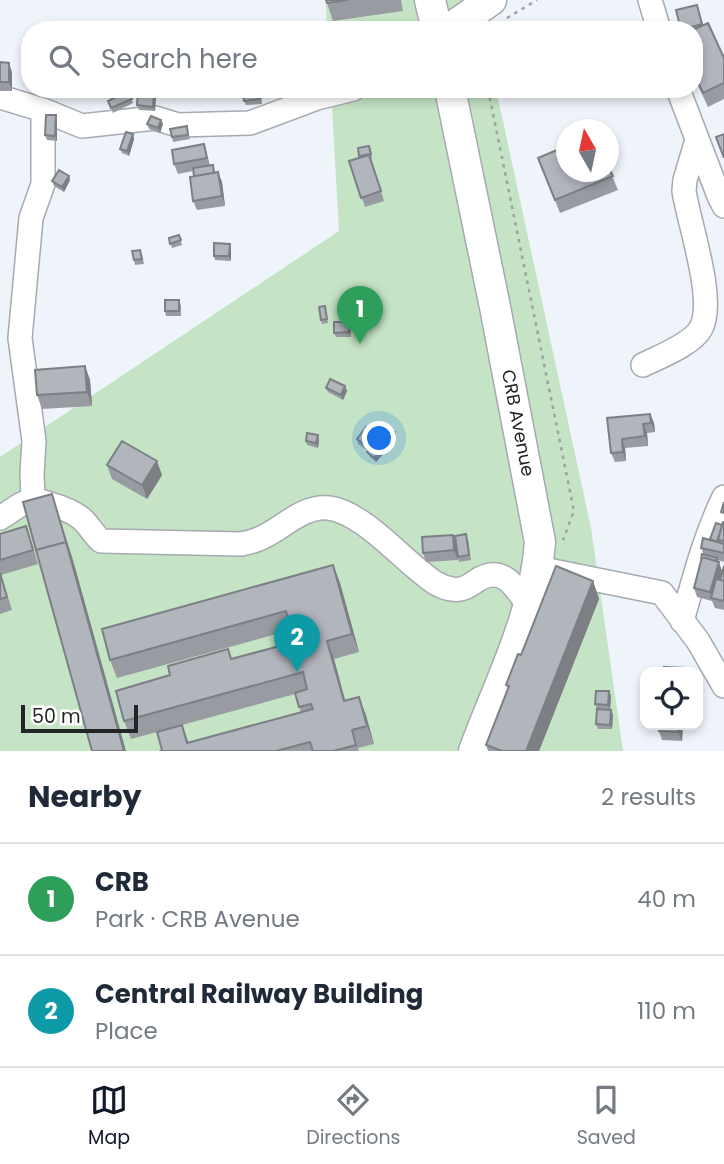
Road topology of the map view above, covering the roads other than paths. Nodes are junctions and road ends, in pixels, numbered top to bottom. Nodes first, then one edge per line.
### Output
1 (430, 0) edge
2 (650, 0) edge
3 (495, 11) edge
4 (435, 21) edge
5 (471, 21) edge
6 (656, 21) edge
7 (0, 97) edge
8 (317, 98) edge
9 (452, 98) edge
10 (682, 98) edge
11 (43, 110) junction
12 (698, 140) junction
13 (724, 206) edge
14 (643, 365) dead end
15 (724, 497) edge
16 (33, 499) junction
17 (0, 518) edge
18 (538, 568) junction
19 (529, 607) junction
20 (682, 621) junction
21 (724, 685) edge
22 (474, 751) edge

1 - 4 main road
2 - 6 street
3 - 5 main road
7 - 11 street
8 - 11 street
9 - 18 main road, CRB Avenue
10 - 12 street
11 - 16 street
12 - 13 street
12 - 14 street
15 - 20 street
16 - 17 street
16 - 19 street
18 - 19 main road, CRB Avenue
18 - 20 street
19 - 22 main road, CRB Avenue
20 - 21 street

